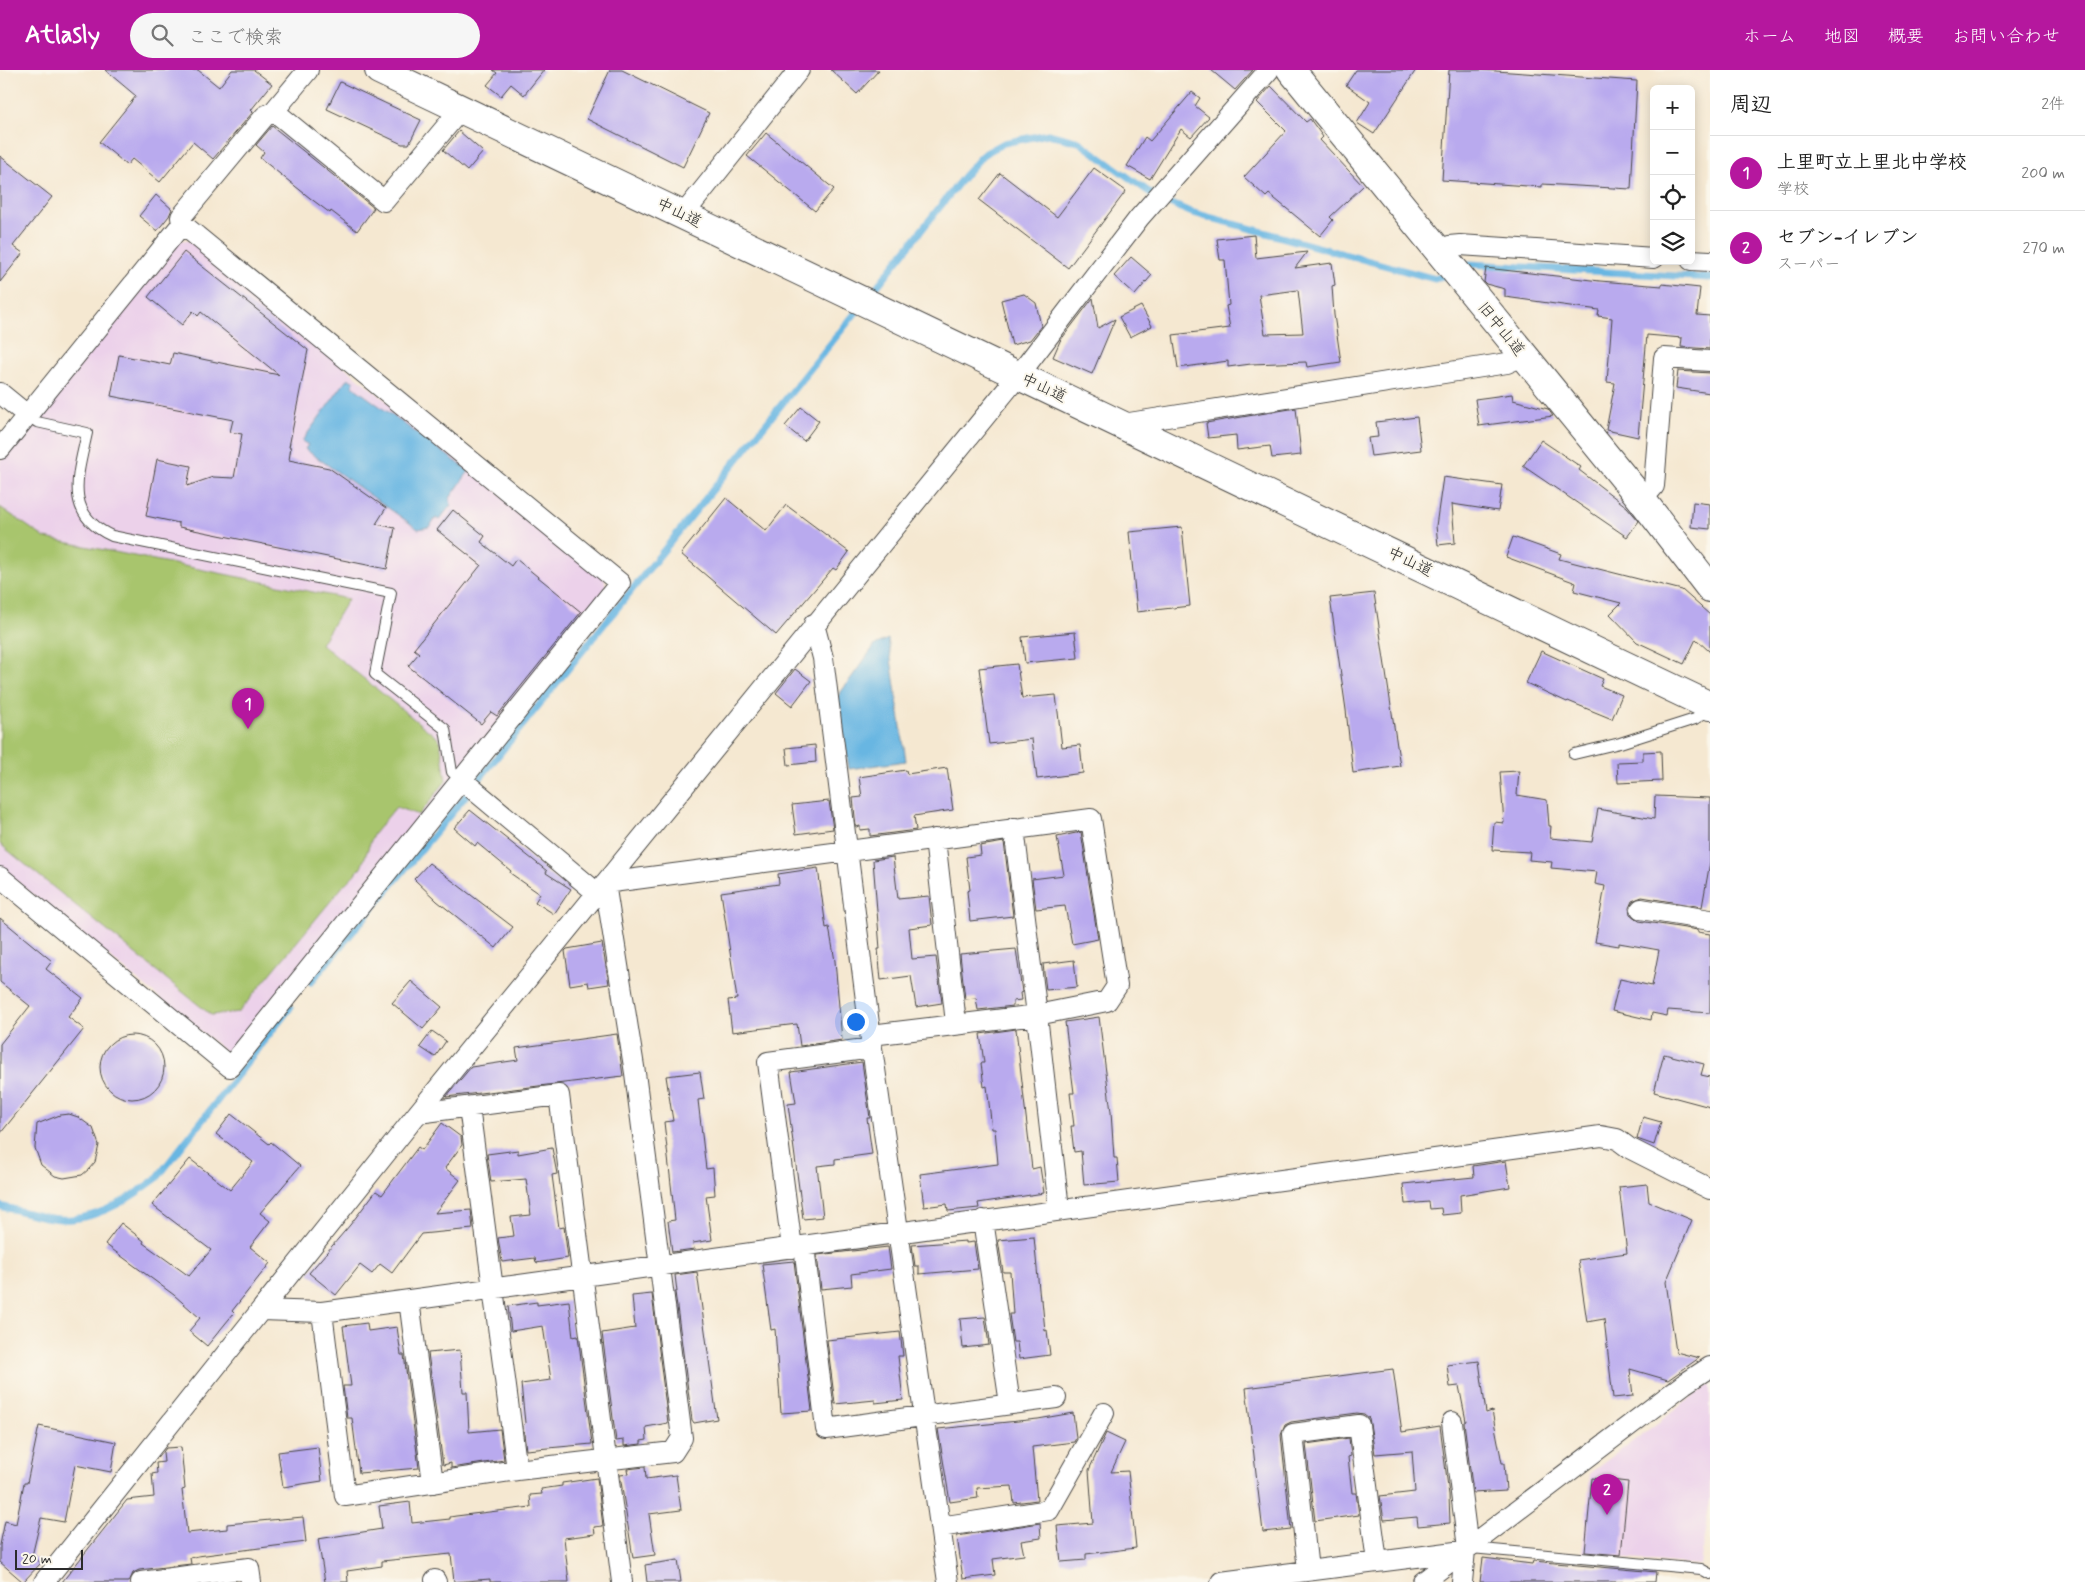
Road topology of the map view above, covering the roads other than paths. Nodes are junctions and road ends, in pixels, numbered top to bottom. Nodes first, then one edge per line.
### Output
1 (308, 70) edge
2 (379, 70) edge
3 (799, 70) edge
4 (1269, 70) edge
5 (1291, 70) edge
6 (462, 109) junction
7 (274, 111) junction
8 (683, 215) junction
9 (182, 224) junction
10 (1650, 258) edge
11 (1695, 260) edge
12 (1710, 261) edge
13 (1449, 264) junction
14 (1523, 356) junction
15 (1710, 361) edge
16 (1018, 376) junction
17 (0, 393) edge
18 (27, 415) junction
19 (1123, 424) junction
20 (0, 449) edge
21 (1642, 500) junction
22 (1710, 588) edge
23 (814, 624) junction
24 (1710, 707) edge
25 (1574, 754) dead end
26 (468, 785) junction
27 (1014, 828) junction
28 (935, 839) junction
29 (847, 850) junction
30 (0, 877) edge
31 (601, 888) junction
32 (1642, 910) dead end
33 (1710, 920) edge
34 (1037, 1014) junction
35 (956, 1023) junction
36 (872, 1041) junction
37 (469, 1107) junction
38 (418, 1114) junction
39 (1710, 1189) edge
40 (1059, 1209) junction
41 (983, 1220) junction
42 (899, 1233) junction
43 (798, 1247) junction
44 (661, 1266) junction
45 (584, 1276) junction
46 (494, 1289) junction
47 (409, 1300) junction
48 (261, 1310) junction
49 (322, 1312) junction
50 (1710, 1367) edge
51 (1056, 1398) dead end
52 (1010, 1404) junction
53 (1104, 1413) dead end
54 (924, 1417) junction
55 (1452, 1422) dead end
56 (606, 1460) junction
57 (517, 1470) junction
58 (433, 1483) junction
59 (940, 1527) junction
60 (1467, 1549) junction
61 (1377, 1562) junction
62 (1308, 1570) junction
63 (1710, 1574) edge
64 (44, 1582) edge
65 (141, 1582) edge
66 (251, 1582) edge
67 (622, 1582) edge
68 (948, 1582) edge
69 (1221, 1582) edge
70 (1423, 1582) edge
71 (1462, 1582) edge

1 - 7 street
2 - 6 main road, 中山道
3 - 8 street
4 - 16 street
5 - 13 main road, 旧中山道
6 - 7 street
6 - 8 main road, 中山道
7 - 9 street
8 - 16 main road, 中山道
9 - 18 street
9 - 26 street
10 - 13 street
11 - 12 street
13 - 14 main road, 旧中山道
14 - 19 street
14 - 21 main road, 旧中山道
15 - 21 street
16 - 19 main road, 中山道
16 - 23 street
17 - 18 street
18 - 20 street
18 - 26 lane
19 - 24 main road, 中山道
21 - 22 main road, 旧中山道
23 - 29 street
23 - 31 street
24 - 25 lane
26 - 30 street
26 - 31 street
27 - 28 street
27 - 34 street
27 - 34 street
28 - 29 street
28 - 35 street
29 - 31 street
29 - 36 street
31 - 38 street
31 - 44 street
32 - 33 street
34 - 35 street
34 - 40 street
35 - 36 street
36 - 42 street
36 - 43 street
37 - 38 street
37 - 45 street
37 - 46 street
38 - 48 street
39 - 40 street
40 - 41 street
41 - 42 street
41 - 52 street
42 - 43 street
42 - 54 street
43 - 44 street
43 - 54 street
44 - 45 street
44 - 56 street
45 - 46 street
45 - 56 street
46 - 47 street
46 - 57 street
47 - 49 street
47 - 58 street
48 - 49 street
48 - 64 street
49 - 58 street
50 - 60 street
51 - 52 street
52 - 54 street
53 - 59 street
54 - 59 street
55 - 60 street
56 - 57 street
56 - 67 street
57 - 58 street
59 - 68 street
60 - 61 street
60 - 63 lane
60 - 70 street
60 - 71 street
61 - 62 street
61 - 62 street
62 - 69 street
65 - 66 street

